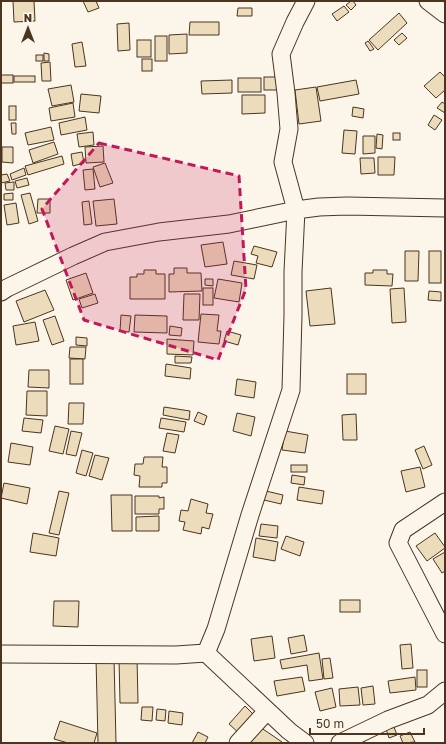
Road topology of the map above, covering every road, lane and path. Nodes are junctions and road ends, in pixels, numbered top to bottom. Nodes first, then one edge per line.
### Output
1 (306, 1) edge
2 (428, 1) edge
3 (445, 14) edge
4 (445, 208) edge
5 (296, 210) junction
6 (1, 292) edge
7 (445, 502) edge
8 (445, 634) edge
9 (1, 654) edge
10 (206, 654) junction
11 (445, 691) edge
12 (267, 711) junction
13 (238, 743) edge
14 (305, 743) edge
15 (340, 743) edge

1 - 5 street
2 - 3 street
4 - 5 street
5 - 6 street
5 - 10 street
7 - 8 street
9 - 10 street
10 - 12 street
11 - 15 street
12 - 13 street
12 - 14 street

